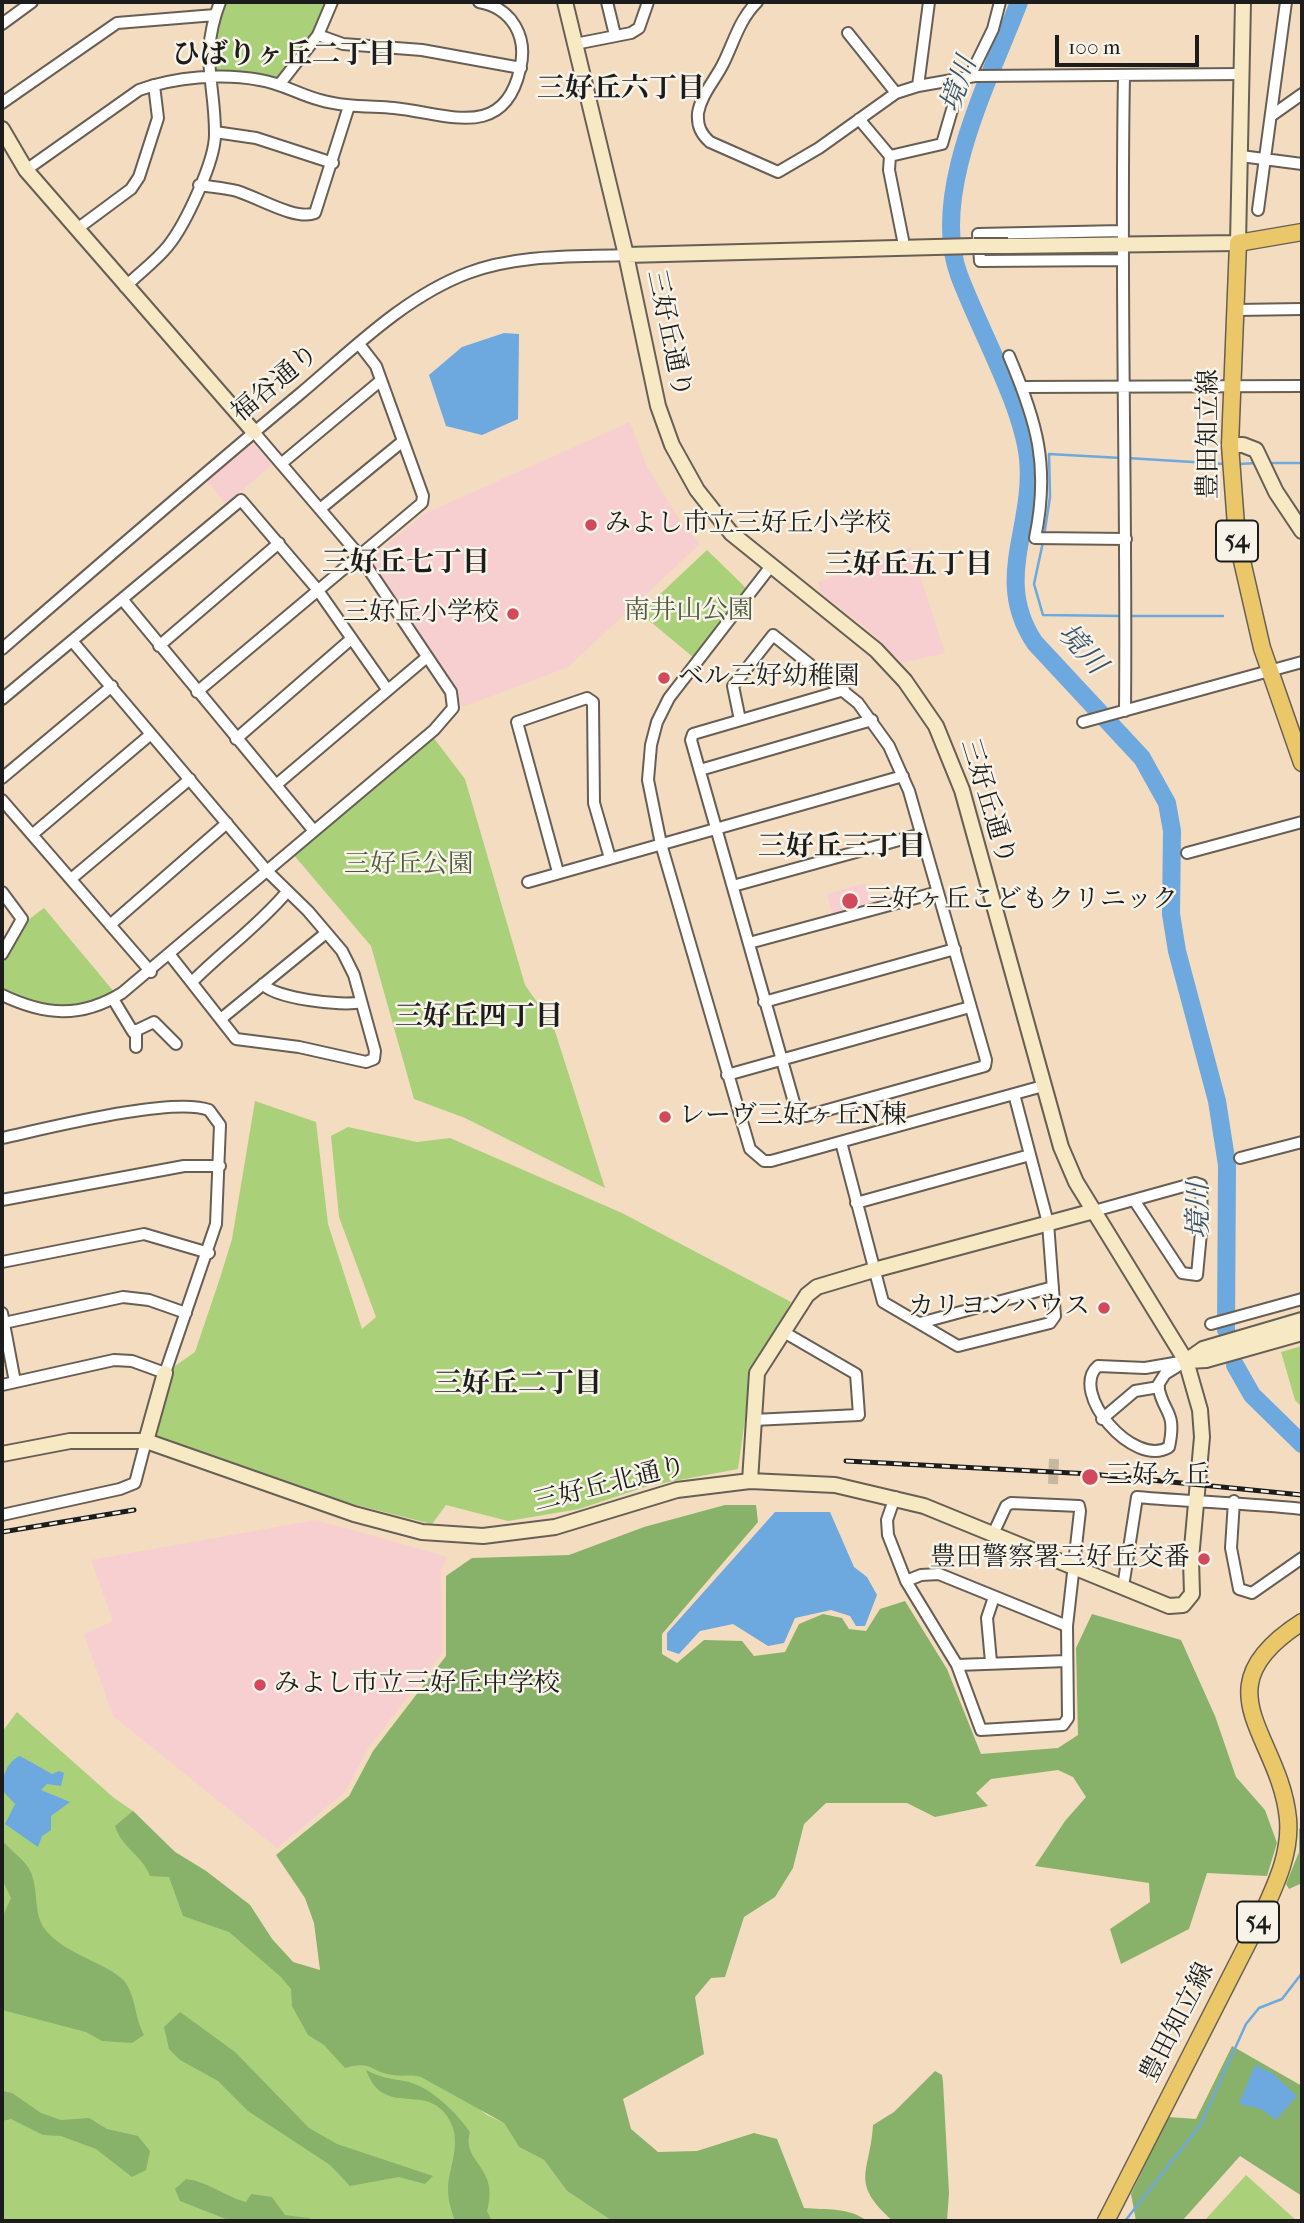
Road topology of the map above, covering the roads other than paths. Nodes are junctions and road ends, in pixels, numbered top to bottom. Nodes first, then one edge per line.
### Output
1 (32, 2) edge
2 (220, 2) edge
3 (332, 2) edge
4 (484, 2) edge
5 (565, 2) edge
6 (607, 2) edge
7 (648, 2) edge
8 (757, 2) edge
9 (929, 2) edge
10 (1000, 2) edge
11 (1243, 2) edge
12 (1286, 2) edge
13 (215, 15) junction
14 (2, 24) edge
15 (848, 33) dead end
16 (318, 35) junction
17 (615, 35) junction
18 (575, 44) junction
19 (521, 68) junction
20 (1243, 74) junction
21 (1124, 76) junction
22 (208, 77) junction
23 (968, 77) junction
24 (154, 85) junction
25 (279, 85) junction
26 (918, 86) junction
27 (896, 93) junction
28 (1302, 94) edge
29 (2, 103) edge
30 (349, 106) junction
31 (1271, 116) junction
32 (859, 119) junction
33 (2, 130) edge
34 (215, 132) junction
35 (890, 156) junction
36 (1241, 156) junction
37 (1264, 159) junction
38 (333, 163) junction
39 (1302, 164) edge
40 (26, 170) junction
41 (199, 185) junction
42 (1258, 210) dead end
43 (77, 229) junction
44 (1302, 232) edge
45 (1122, 238) junction
46 (903, 240) dead end
47 (1238, 243) junction
48 (626, 255) junction
49 (1121, 260) junction
50 (125, 286) junction
51 (1302, 309) edge
52 (1236, 310) junction
53 (359, 344) junction
54 (1009, 356) dead end
55 (379, 382) junction
56 (1123, 385) junction
57 (1234, 385) junction
58 (1302, 386) edge
59 (1022, 387) junction
60 (254, 432) junction
61 (403, 441) junction
62 (1230, 445) junction
63 (282, 463) junction
64 (320, 509) junction
65 (1302, 531) edge
66 (1126, 539) junction
67 (279, 543) junction
68 (359, 555) junction
69 (771, 566) junction
70 (317, 589) junction
71 (122, 599) junction
72 (350, 640) junction
73 (73, 642) junction
74 (159, 646) junction
75 (2, 649) edge
76 (427, 657) junction
77 (1302, 662) edge
78 (1270, 671) junction
79 (112, 687) junction
80 (387, 690) junction
81 (844, 690) junction
82 (197, 692) junction
83 (2, 699) edge
84 (1121, 712) junction
85 (740, 720) junction
86 (872, 720) junction
87 (1085, 721) dead end
88 (151, 734) junction
89 (236, 739) junction
90 (1302, 764) edge
91 (700, 770) junction
92 (903, 776) junction
93 (2, 778) edge
94 (190, 779) junction
95 (276, 785) junction
96 (2, 800) edge
97 (1302, 822) edge
98 (227, 823) junction
99 (716, 828) junction
100 (314, 831) junction
101 (33, 834) junction
102 (921, 834) junction
103 (661, 844) junction
104 (1187, 853) dead end
105 (610, 858) junction
106 (267, 871) junction
107 (558, 872) junction
108 (71, 879) junction
109 (528, 882) dead end
110 (733, 886) junction
111 (2, 892) edge
112 (938, 892) junction
113 (286, 893) junction
114 (110, 925) junction
115 (327, 933) junction
116 (749, 943) junction
117 (955, 949) junction
118 (2, 954) edge
119 (170, 956) junction
120 (151, 971) junction
121 (192, 982) junction
122 (263, 984) junction
123 (2, 995) edge
124 (113, 999) junction
125 (361, 1002) junction
126 (764, 1002) junction
127 (970, 1007) junction
128 (222, 1018) junction
129 (136, 1030) junction
130 (176, 1044) dead end
131 (136, 1047) dead end
132 (782, 1060) junction
133 (727, 1075) junction
134 (1043, 1086) junction
135 (1014, 1094) junction
136 (2, 1138) edge
137 (841, 1142) junction
138 (1302, 1142) edge
139 (1030, 1155) junction
140 (1240, 1158) dead end
141 (220, 1166) junction
142 (2, 1200) edge
143 (1134, 1200) junction
144 (856, 1203) junction
145 (1094, 1211) junction
146 (1048, 1223) junction
147 (208, 1253) junction
148 (2, 1262) edge
149 (874, 1270) junction
150 (1053, 1287) junction
151 (1302, 1299) edge
152 (186, 1313) junction
153 (3, 1318) edge
154 (1302, 1320) edge
155 (920, 1324) junction
156 (1211, 1324) dead end
157 (782, 1331) junction
158 (1302, 1333) edge
159 (1186, 1361) junction
160 (165, 1373) junction
161 (15, 1382) junction
162 (2, 1385) edge
163 (1159, 1387) junction
164 (1102, 1419) junction
165 (753, 1420) junction
166 (146, 1441) junction
167 (2, 1454) edge
168 (750, 1481) junction
169 (895, 1497) junction
170 (1234, 1501) junction
171 (1196, 1502) junction
172 (1302, 1508) edge
173 (2, 1515) edge
174 (993, 1534) junction
175 (1302, 1558) edge
176 (1074, 1568) junction
177 (906, 1581) junction
178 (1123, 1587) junction
179 (994, 1597) junction
180 (1302, 1622) edge
181 (1068, 1626) junction
182 (1067, 1661) junction
183 (991, 1662) junction
184 (957, 1665) junction
185 (1107, 2221) edge

1 - 14 street
2 - 13 street
3 - 16 street
4 - 19 street
5 - 18 street, 三好丘通り
6 - 17 street
7 - 17 street
8 - 32 street
9 - 26 street
10 - 23 street
11 - 20 street
12 - 31 street
13 - 22 street
13 - 29 street
15 - 27 street
16 - 19 street
16 - 25 street
17 - 18 street
18 - 48 street, 三好丘通り
19 - 30 street
20 - 21 street
20 - 36 street
21 - 23 street
21 - 45 street
22 - 24 street
22 - 25 street
22 - 34 street
23 - 26 street
23 - 35 street
24 - 40 street
24 - 43 street
25 - 30 street
26 - 27 street
27 - 32 street
28 - 31 street
30 - 38 street
31 - 37 street
32 - 35 street
33 - 40 street
34 - 38 street
34 - 41 street
35 - 46 street
36 - 37 street
36 - 47 street
37 - 39 street
37 - 42 street
38 - 41 street
40 - 43 street
41 - 50 street
43 - 50 street
44 - 47 main road
45 - 47 street
45 - 48 street, bridge
45 - 49 street
45 - 49 street
47 - 52 main road, 豊田知立線 / 54
48 - 53 street, 福谷通り
48 - 69 street, 三好丘通り
49 - 56 street
50 - 60 street
51 - 52 street
52 - 57 main road, 豊田知立線 / 54
53 - 55 street
53 - 60 street, 福谷通り
54 - 59 street
55 - 61 street
55 - 63 street
56 - 57 street
56 - 59 street
56 - 66 street
57 - 58 street
57 - 62 main road, 豊田知立線 / 54
59 - 66 street
60 - 63 street
60 - 75 street, 福谷通り
61 - 64 street
61 - 68 street
62 - 65 street
62 - 78 main road, 豊田知立線 / 54
63 - 64 street
64 - 68 street
66 - 84 street
67 - 70 street
67 - 71 street
67 - 74 street
68 - 70 street
68 - 76 street
69 - 103 street
69 - 134 street, 三好丘通り
70 - 72 street
70 - 82 street
71 - 73 street
71 - 74 street
72 - 80 street
72 - 89 street
73 - 79 street
73 - 83 street
74 - 82 street
76 - 80 street
76 - 100 street
77 - 78 street
78 - 84 street
78 - 90 main road, 豊田知立線 / 54
79 - 88 street
79 - 93 street
80 - 95 street
81 - 85 street
81 - 85 street
81 - 86 street
82 - 89 street
84 - 87 street
85 - 91 street
86 - 91 street
86 - 92 street
88 - 94 street
88 - 101 street
89 - 95 street
91 - 99 street
92 - 99 street
92 - 102 street
94 - 98 street
94 - 108 street
95 - 100 street
96 - 101 street
97 - 104 street
98 - 106 street
98 - 114 street
99 - 103 street
99 - 110 street
100 - 106 street
101 - 108 street
102 - 110 street
102 - 112 street
103 - 105 street
103 - 133 street
105 - 107 street
105 - 107 street
106 - 113 street
106 - 119 street
107 - 109 street
108 - 114 street
110 - 116 street
111 - 118 street
112 - 116 street
112 - 117 street
113 - 115 street
113 - 121 street
114 - 120 street
115 - 122 street
115 - 125 street
116 - 126 street
117 - 126 street
117 - 127 street
119 - 120 street
119 - 121 street
120 - 124 street
121 - 128 street
122 - 125 street
122 - 128 street
123 - 124 street
124 - 129 street
125 - 128 street
126 - 132 street
127 - 132 street
127 - 132 street
129 - 130 street
129 - 131 street
132 - 133 street
133 - 137 street
134 - 135 street
134 - 145 street, 三好丘通り
135 - 137 street
135 - 139 street
136 - 141 street
137 - 144 street
138 - 140 street
139 - 144 street
139 - 146 street
141 - 142 street
141 - 147 street
143 - 143 street
143 - 145 street
144 - 149 street
145 - 146 street
145 - 159 street, 三好丘通り
146 - 149 street
146 - 150 street
147 - 148 street
147 - 152 street
149 - 155 street
149 - 157 street
150 - 155 street
150 - 155 street
151 - 156 street
152 - 153 street
152 - 160 street
153 - 161 street
154 - 159 street
157 - 165 street
157 - 165 street
158 - 159 street
159 - 163 street
159 - 164 street
159 - 171 street, 三好丘北通り
160 - 161 street
160 - 166 street
161 - 162 street
163 - 164 street
163 - 164 street
165 - 168 street
166 - 167 street, 三好丘北通り
166 - 168 street, 三好丘北通り
166 - 173 street
168 - 169 street, 三好丘北通り
169 - 174 street, 三好丘北通り
169 - 177 street
170 - 171 street
170 - 172 street
170 - 175 street
171 - 178 street
171 - 178 street, 三好丘北通り
174 - 176 street, 三好丘北通り
174 - 176 street
176 - 178 street, 三好丘北通り
176 - 181 street
177 - 179 street
177 - 184 street
179 - 181 street
179 - 183 street
180 - 185 main road, 豊田知立線 / 54
181 - 182 street
182 - 183 street
182 - 184 street
183 - 184 street

